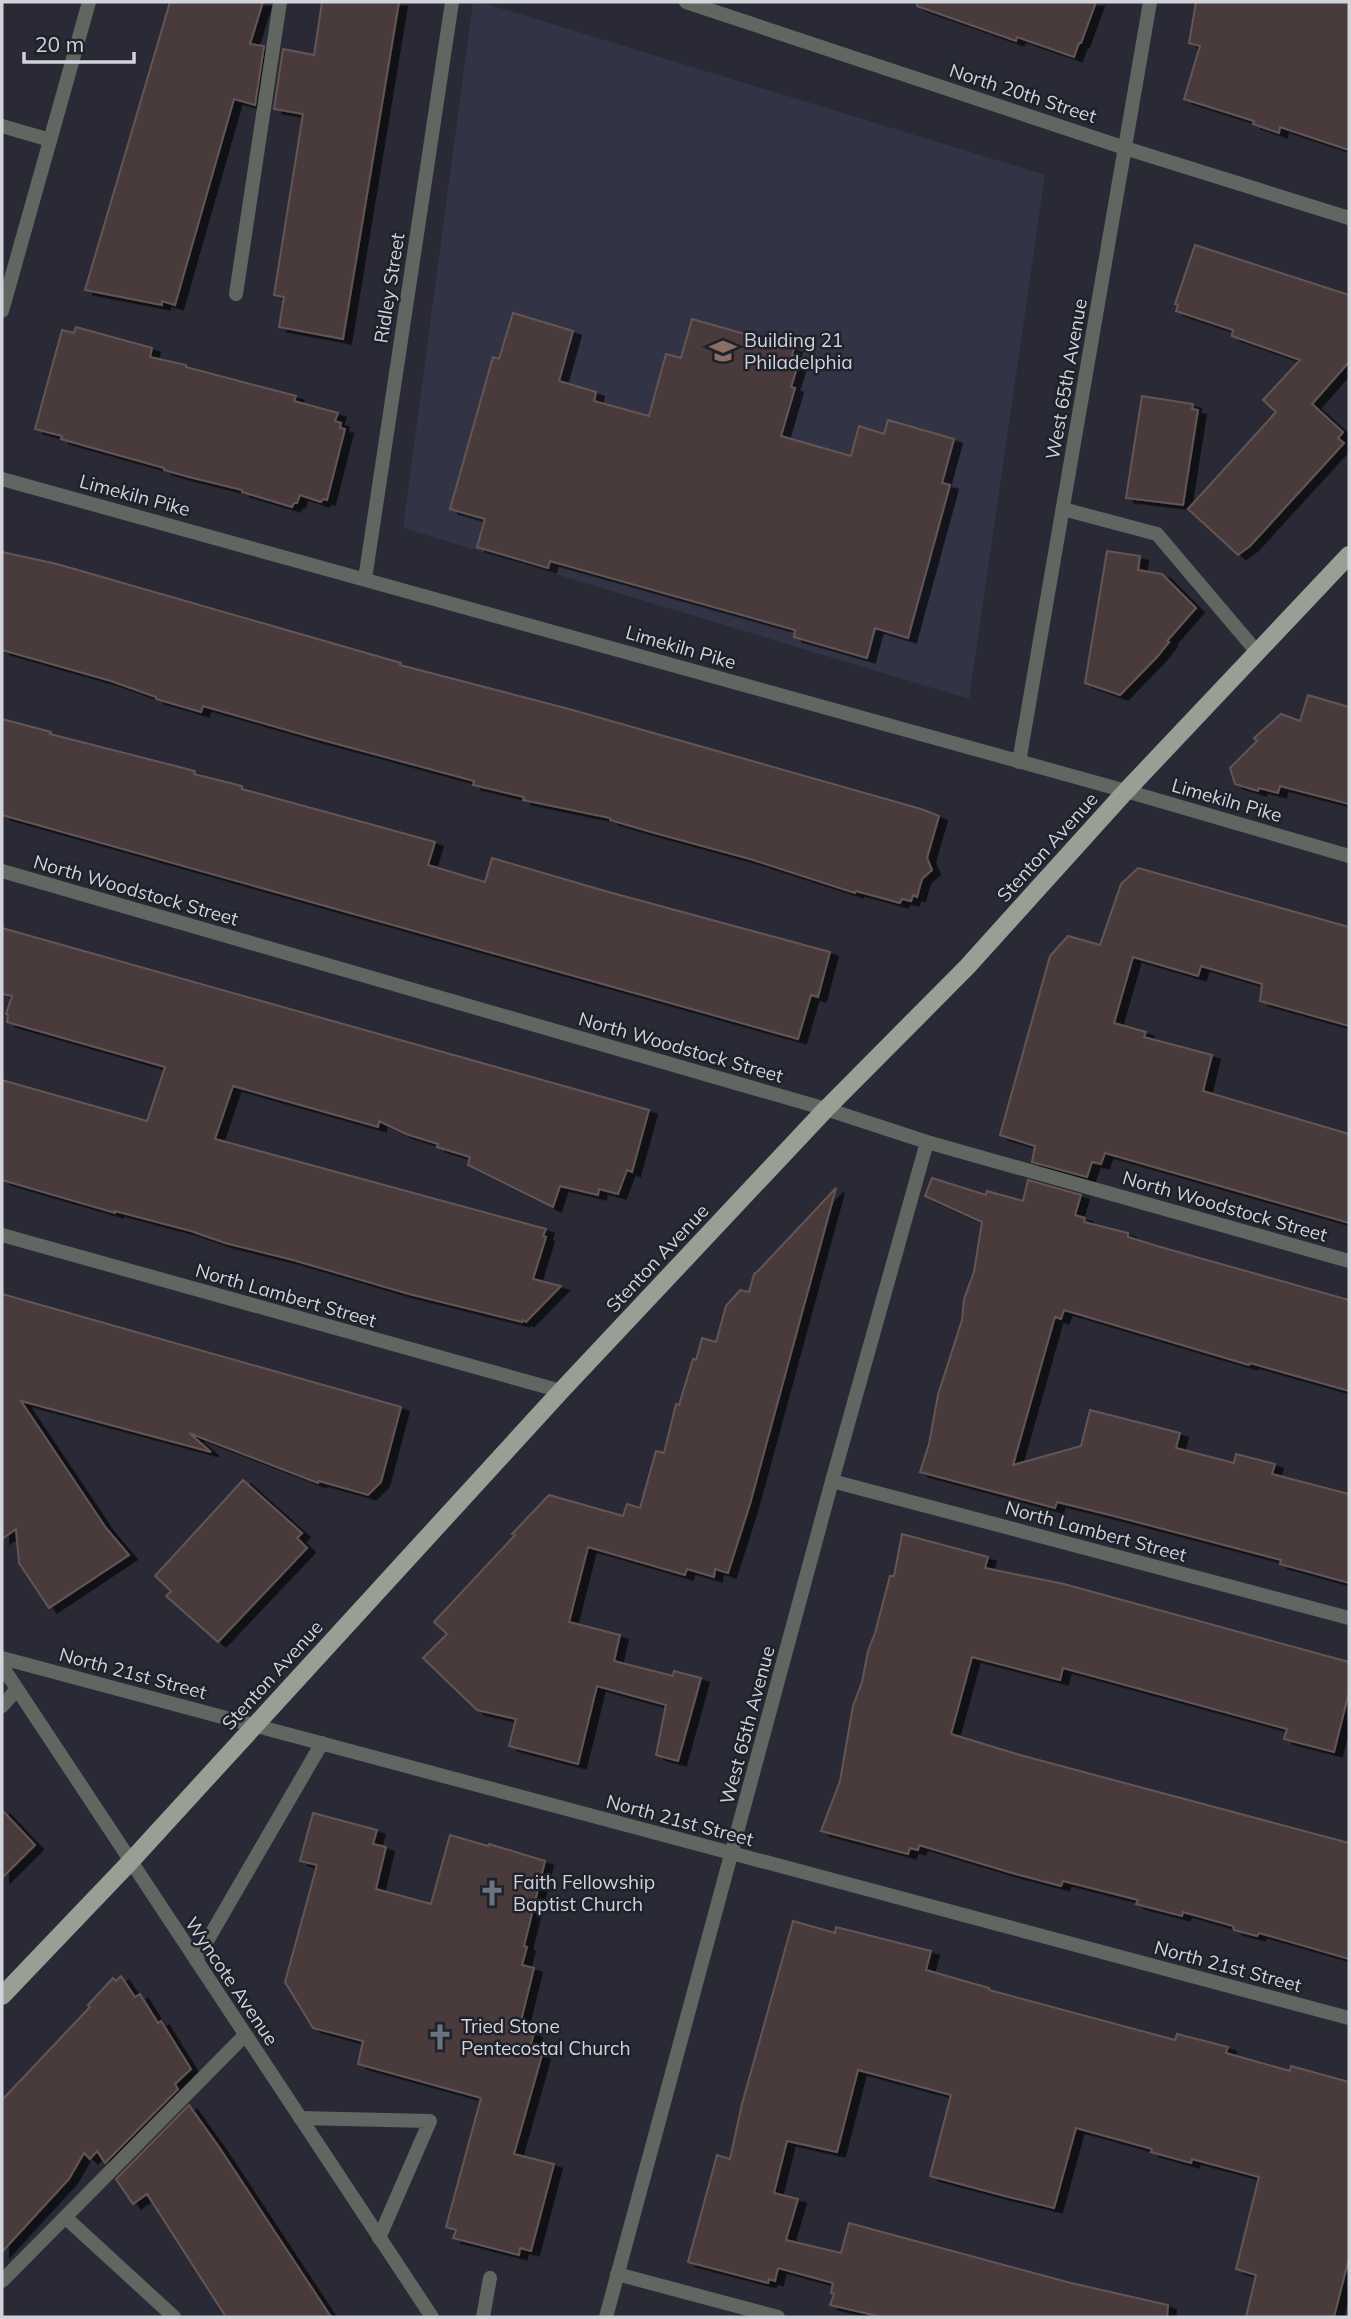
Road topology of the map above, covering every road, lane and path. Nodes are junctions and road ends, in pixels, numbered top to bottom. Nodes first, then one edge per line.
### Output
1 (89, 2) edge
2 (280, 2) edge
3 (452, 2) edge
4 (686, 2) edge
5 (1150, 2) edge
6 (2, 127) edge
7 (50, 140) junction
8 (1125, 148) junction
9 (1349, 218) edge
10 (236, 294) dead end
11 (2, 311) edge
12 (2, 479) edge
13 (1063, 509) junction
14 (1349, 555) edge
15 (365, 579) junction
16 (1257, 652) junction
17 (1019, 762) junction
18 (1126, 791) junction
19 (1349, 856) edge
20 (2, 871) edge
21 (826, 1109) junction
22 (926, 1142) junction
23 (2, 1235) edge
24 (1349, 1261) edge
25 (561, 1391) junction
26 (832, 1481) junction
27 (1349, 1618) edge
28 (2, 1658) edge
29 (2, 1666) edge
30 (17, 1689) junction
31 (2, 1706) edge
32 (254, 1725) junction
33 (322, 1743) junction
34 (732, 1854) junction
35 (130, 1862) junction
36 (196, 1960) junction
37 (2, 1996) edge
38 (1349, 2018) edge
39 (245, 2035) junction
40 (300, 2118) junction
41 (65, 2217) junction
42 (379, 2238) junction
43 (617, 2274) junction
44 (490, 2278) dead end
45 (2, 2281) edge
46 (174, 2317) edge
47 (432, 2317) edge
48 (483, 2317) edge
49 (606, 2317) edge
50 (778, 2317) edge

1 - 7 street
2 - 10 street
3 - 15 street, Ridley Street
4 - 8 street, North 20th Street
5 - 8 street, West 65th Avenue
6 - 7 street
7 - 11 street
8 - 9 street, North 20th Street
8 - 13 street, West 65th Avenue
12 - 15 street, Limekiln Pike
13 - 16 street
13 - 17 street, West 65th Avenue
14 - 16 main road, Stenton Avenue
15 - 17 street, Limekiln Pike
16 - 18 main road, Stenton Avenue
17 - 18 street, Limekiln Pike
18 - 19 street, Limekiln Pike
18 - 21 main road, Stenton Avenue
20 - 21 street, North Woodstock Street
21 - 22 street, North Woodstock Street
21 - 25 main road, Stenton Avenue
22 - 24 street, North Woodstock Street
22 - 26 street, West 65th Avenue
23 - 25 street, North Lambert Street
25 - 32 main road, Stenton Avenue
26 - 27 street, North Lambert Street
26 - 34 street, West 65th Avenue
28 - 32 street, North 21st Street
29 - 30 street, Wyncote Avenue
30 - 31 street
30 - 35 street, Wyncote Avenue
32 - 33 street, North 21st Street
32 - 35 main road, Stenton Avenue
33 - 34 street, North 21st Street
33 - 36 street
34 - 38 street, North 21st Street
34 - 43 street, West 65th Avenue
35 - 36 street, Wyncote Avenue
35 - 37 main road, Stenton Avenue
36 - 39 street, Wyncote Avenue
39 - 40 street, Wyncote Avenue
39 - 41 street
40 - 42 street, Wyncote Avenue
40 - 42 street
41 - 45 street
41 - 46 street
42 - 47 street, Wyncote Avenue
43 - 49 street, West 65th Avenue
43 - 50 street
44 - 48 street

